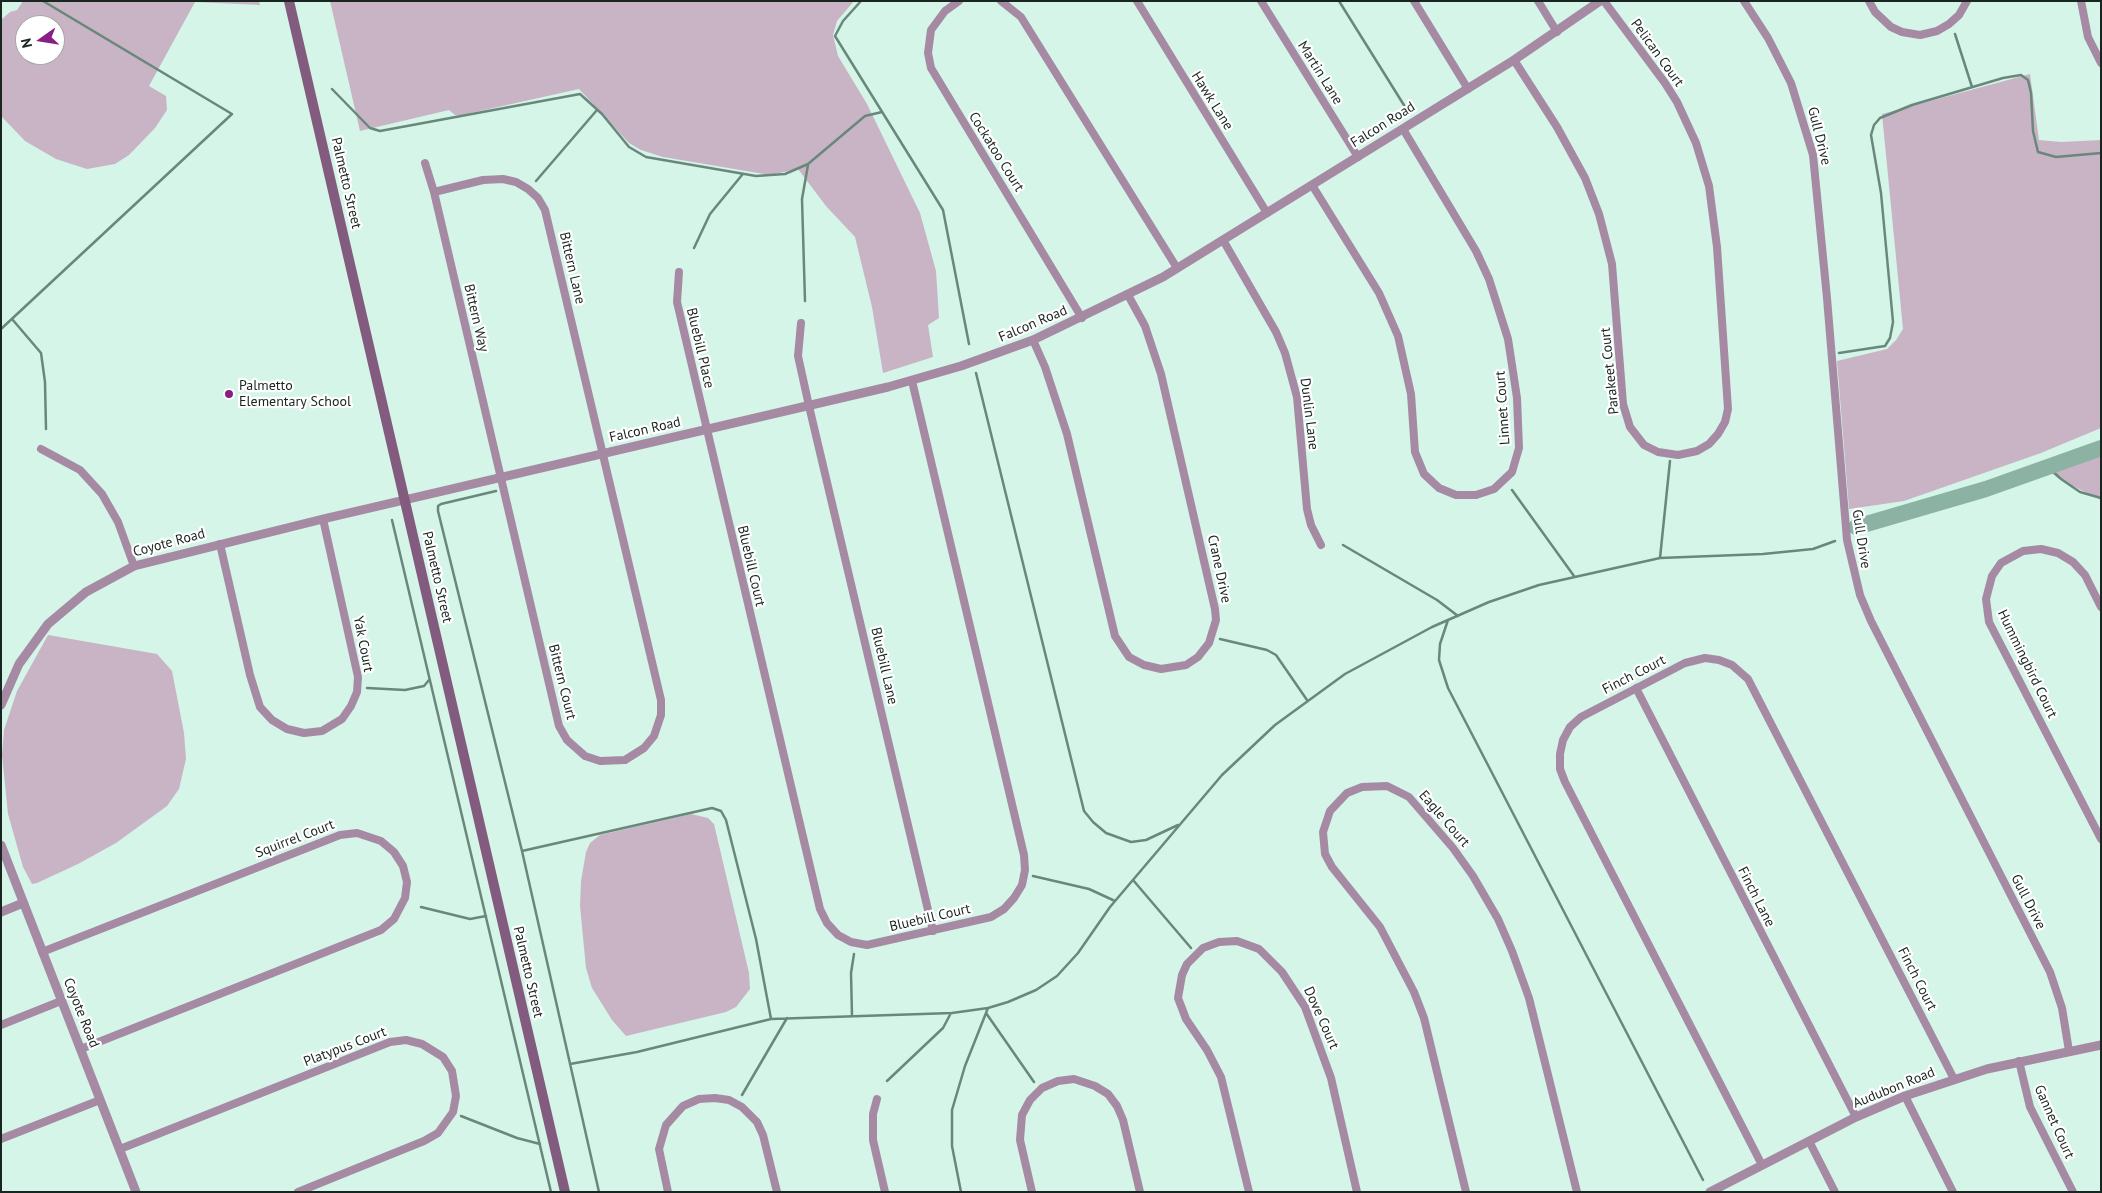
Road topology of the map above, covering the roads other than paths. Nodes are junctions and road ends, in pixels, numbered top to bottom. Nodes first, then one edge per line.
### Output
1 (289, 1) edge
2 (959, 1) edge
3 (1001, 1) edge
4 (1136, 1) edge
5 (1261, 1) edge
6 (1414, 1) edge
7 (1538, 1) edge
8 (1600, 1) edge
9 (1604, 1) edge
10 (1744, 1) edge
11 (1869, 1) edge
12 (1967, 1) edge
13 (2081, 1) edge
14 (1557, 32) junction
15 (1514, 60) junction
16 (2101, 63) edge
17 (1468, 89) junction
18 (1687, 122) joint
19 (1403, 129) junction
20 (1358, 157) junction
21 (425, 163) dead end
22 (1312, 185) junction
23 (434, 192) junction
24 (1268, 213) junction
25 (1223, 240) junction
26 (1177, 268) junction
27 (679, 272) dead end
28 (1128, 295) junction
29 (1082, 318) junction
30 (801, 323) dead end
31 (1033, 340) junction
32 (912, 380) junction
33 (809, 406) junction
34 (706, 430) junction
35 (41, 450) dead end
36 (604, 454) junction
37 (500, 478) junction
38 (405, 500) junction
39 (323, 519) junction
40 (220, 544) junction
41 (1321, 545) dead end
42 (134, 566) junction
43 (2101, 607) edge
44 (1636, 688) junction
45 (2, 702) edge
46 (2101, 839) edge
47 (1, 845) edge
48 (23, 903) junction
49 (1, 912) edge
50 (933, 931) junction
51 (42, 952) junction
52 (62, 1001) junction
53 (1, 1025) edge
54 (2101, 1045) edge
55 (81, 1049) junction
56 (2069, 1051) junction
57 (2019, 1061) junction
58 (1954, 1079) junction
59 (1905, 1096) junction
60 (877, 1099) dead end
61 (100, 1100) junction
62 (1856, 1118) junction
63 (1, 1139) edge
64 (1809, 1142) junction
65 (120, 1149) junction
66 (1762, 1166) junction
67 (136, 1192) edge
68 (298, 1192) edge
69 (565, 1192) edge
70 (668, 1192) edge
71 (776, 1192) edge
72 (885, 1192) edge
73 (1032, 1192) edge
74 (1140, 1192) edge
75 (1249, 1192) edge
76 (1357, 1192) edge
77 (1466, 1192) edge
78 (1577, 1192) edge
79 (1710, 1192) edge
80 (1835, 1192) edge
81 (1953, 1192) edge
82 (2073, 1192) edge

1 - 38 main road, Palmetto Street
2 - 29 street, Cockatoo Court
3 - 26 street
4 - 24 street, Hawk Lane
5 - 20 street, Martin Lane
6 - 17 street
7 - 14 street
8 - 14 street, Falcon Road
9 - 18 street, Pelican Court
10 - 56 street, Gull Drive
11 - 12 street
13 - 16 street
14 - 15 street, Falcon Road
15 - 17 street, Falcon Road
15 - 18 street, Parakeet Court
17 - 19 street, Falcon Road
19 - 20 street, Falcon Road
19 - 22 street, Linnet Court
20 - 22 street, Falcon Road
21 - 23 street, Bittern Way
22 - 24 street, Falcon Road
23 - 36 street, Bittern Lane
23 - 37 street, Bittern Way
24 - 25 street, Falcon Road
25 - 26 street, Falcon Road
25 - 41 street, Dunlin Lane
26 - 28 street, Falcon Road
27 - 34 street, Bluebill Place
28 - 29 street, Falcon Road
28 - 31 street, Crane Drive
29 - 31 street, Falcon Road
30 - 33 street, Bluebill Lane
31 - 32 street, Falcon Road
32 - 33 street, Falcon Road
32 - 50 street, Bluebill Court
33 - 34 street, Falcon Road
33 - 50 street, Bluebill Lane
34 - 36 street, Falcon Road
34 - 50 street, Bluebill Court
35 - 42 street
36 - 37 street, Falcon Road
36 - 37 street, Bittern Court
37 - 38 street, Falcon Road
38 - 39 street, Coyote Road
38 - 69 main road, Palmetto Street
39 - 40 street, Coyote Road
39 - 40 street, Yak Court
40 - 42 street, Coyote Road
42 - 45 street, Coyote Road
43 - 46 street, Hummingbird Court
44 - 58 street, Finch Court
44 - 62 street, Finch Lane
44 - 66 street, Finch Court
47 - 48 street, Coyote Road
48 - 49 street
48 - 51 street, Coyote Road
51 - 52 street, Coyote Road
51 - 55 street, Squirrel Court
52 - 53 street
52 - 55 street, Coyote Road
54 - 56 street, Audubon Road
55 - 61 street, Coyote Road
56 - 57 street, Audubon Road
57 - 58 street, Audubon Road
57 - 82 street, Gannet Court
58 - 59 street, Audubon Road
59 - 62 street, Audubon Road
59 - 81 street
60 - 72 street
61 - 63 street
61 - 65 street, Coyote Road
62 - 64 street, Audubon Road
64 - 66 street, Audubon Road
64 - 80 street
65 - 67 street, Coyote Road
65 - 68 street, Platypus Court
66 - 79 street, Audubon Road
70 - 71 street
73 - 74 street
75 - 76 street, Dove Court
77 - 78 street, Eagle Court

